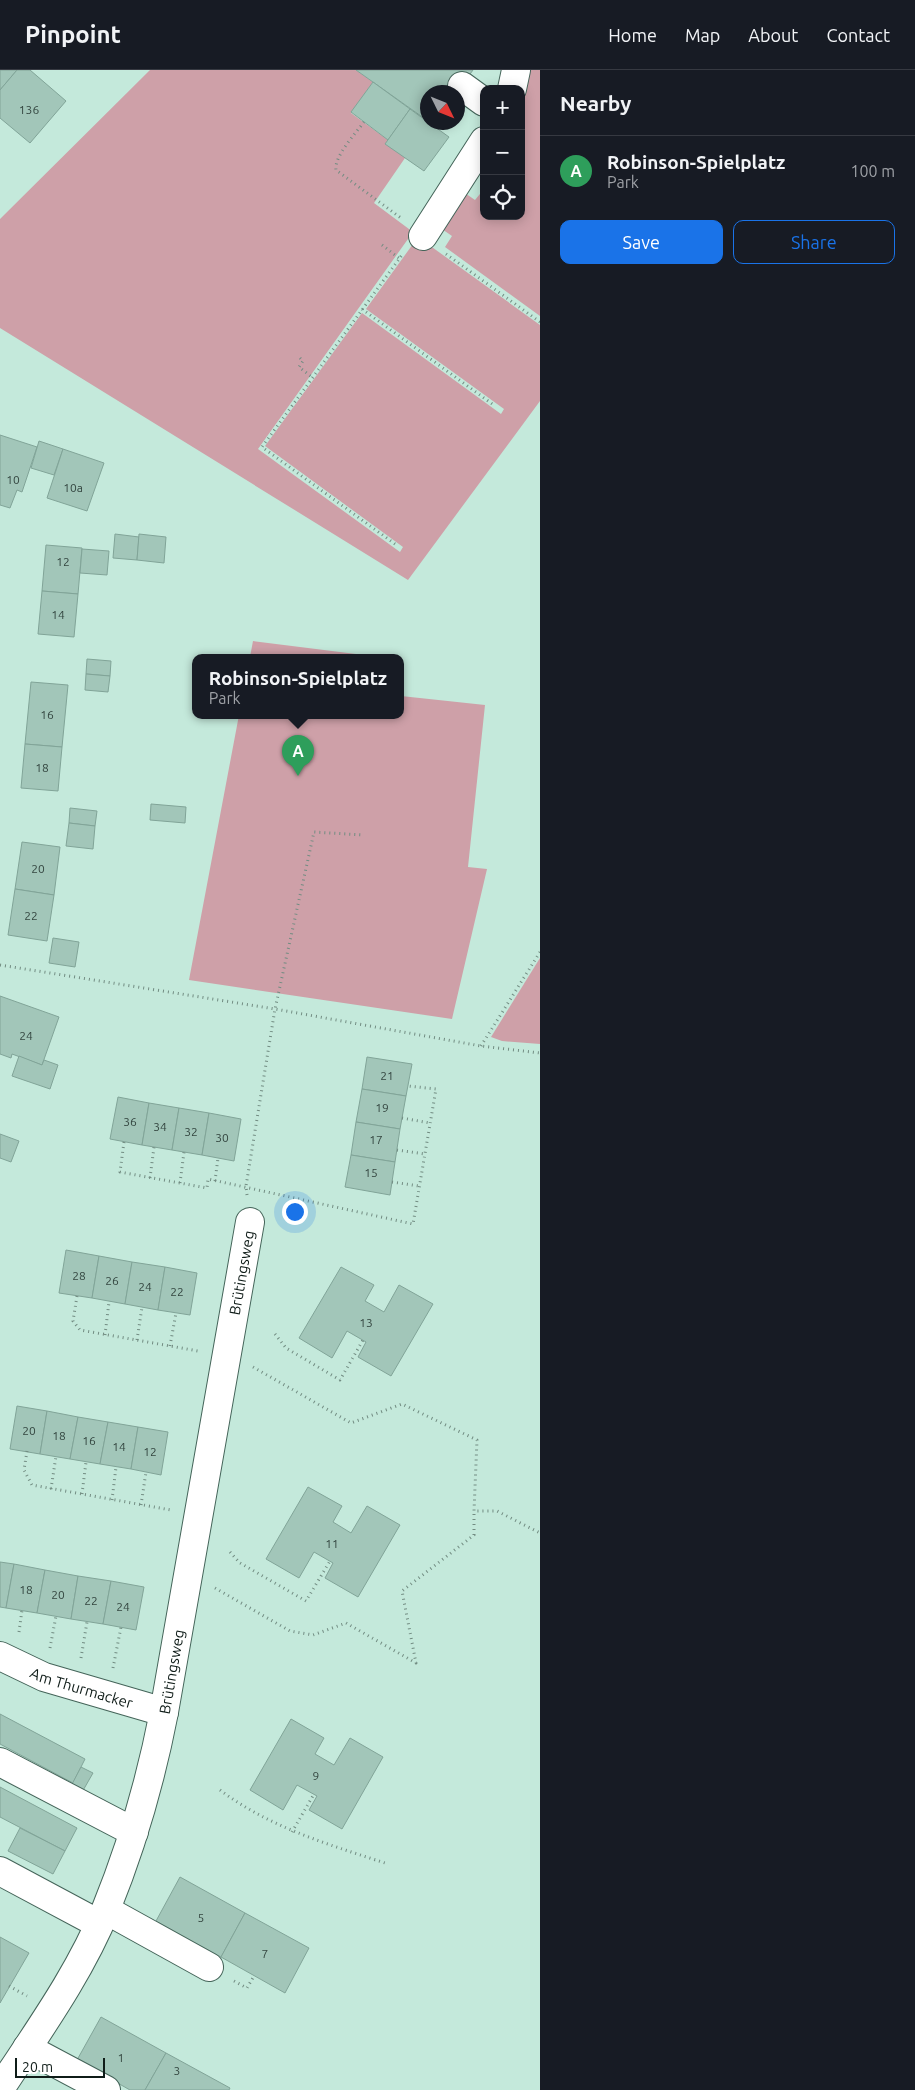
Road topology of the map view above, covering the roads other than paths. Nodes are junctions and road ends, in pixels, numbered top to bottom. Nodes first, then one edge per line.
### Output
1 (516, 70) edge
2 (513, 85) edge
3 (465, 88) edge
4 (480, 99) edge
5 (480, 146) edge
6 (410, 236) road end
7 (250, 1222) road end
8 (0, 1656) edge
9 (164, 1712) junction
10 (0, 1762) edge
11 (134, 1832) junction
12 (0, 1871) edge
13 (102, 1917) junction
14 (209, 1967) dead end
15 (27, 2048) junction
16 (0, 2089) edge
17 (106, 2090) edge

1 - 2 street
3 - 4 street
5 - 6 street
7 - 9 street, Brütingsweg
8 - 9 street, Am Thurmacker
9 - 11 street, Brütingsweg
10 - 11 street
11 - 13 street, Brütingsweg
12 - 13 street
13 - 14 street
13 - 15 street, Brütingsweg
15 - 16 street, Brütingsweg
15 - 17 street

